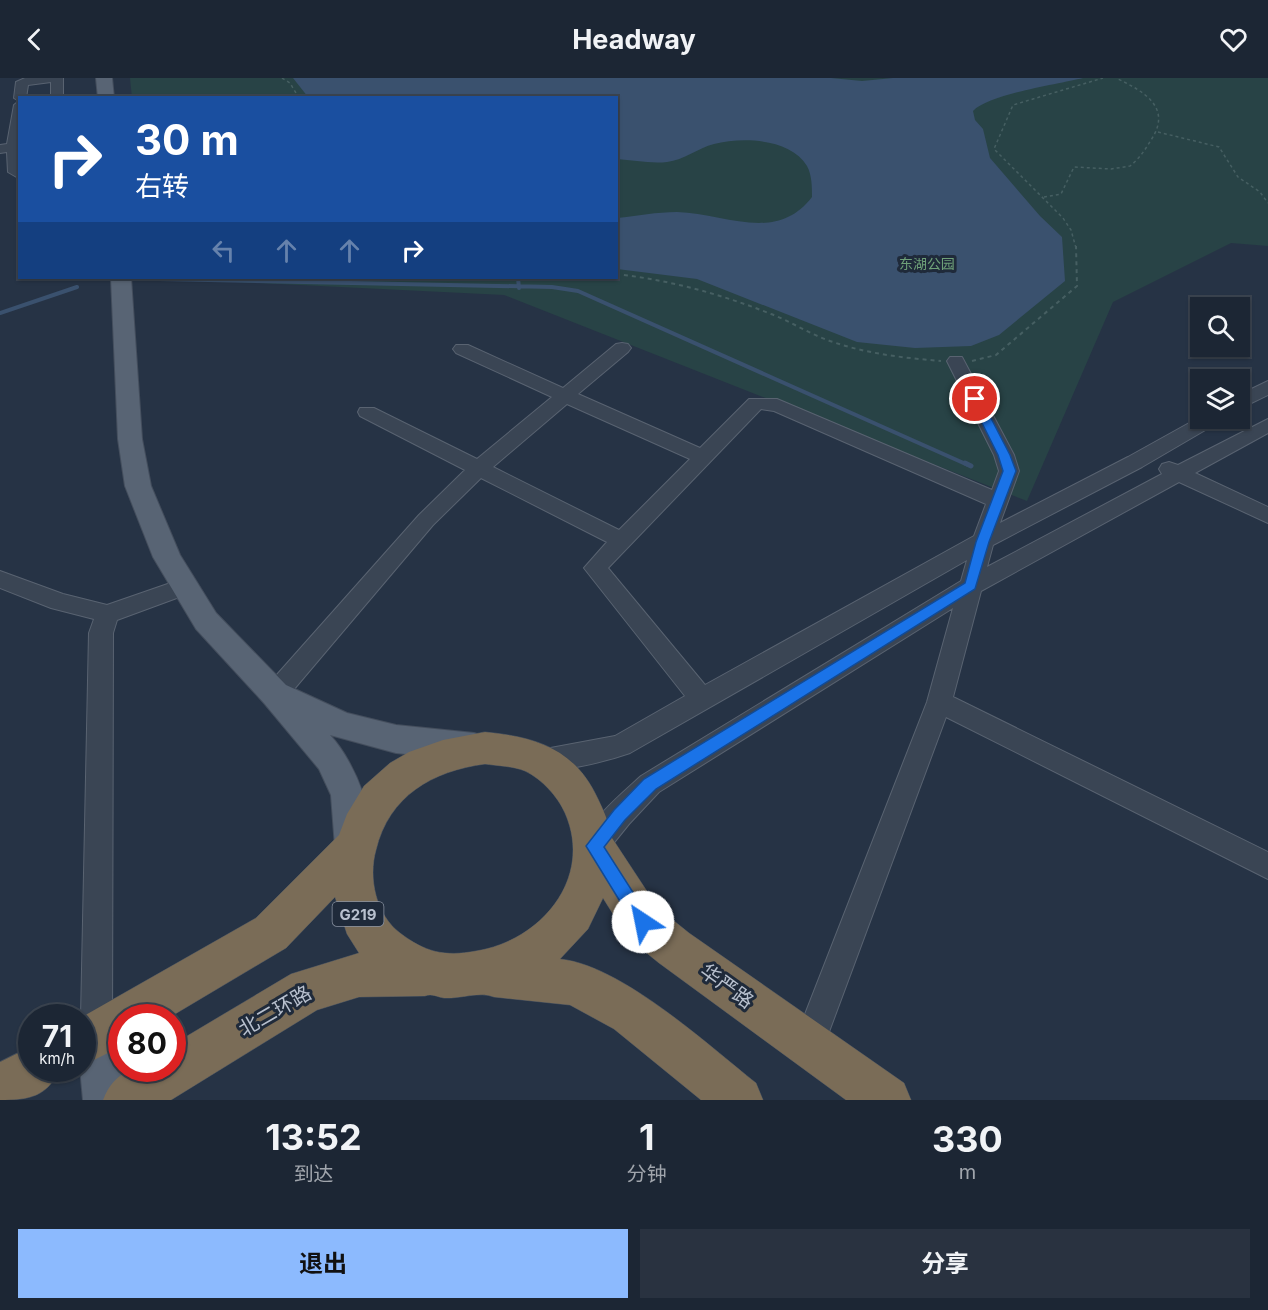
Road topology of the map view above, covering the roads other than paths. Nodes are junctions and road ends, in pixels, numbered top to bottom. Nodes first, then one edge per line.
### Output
1 (52, 78) edge
2 (57, 78) edge
3 (104, 78) edge
4 (22, 80) edge
5 (20, 96) edge
6 (57, 96) edge
7 (106, 96) edge
8 (18, 113) edge
9 (18, 116) edge
10 (0, 117) edge
11 (7, 148) edge
12 (18, 174) edge
13 (121, 279) edge
14 (622, 348) dead end
15 (462, 349) dead end
16 (956, 362) road end
17 (1268, 387) edge
18 (565, 395) junction
19 (1250, 397) edge
20 (367, 412) dead end
21 (1268, 425) edge
22 (1193, 429) edge
23 (702, 457) junction
24 (1143, 458) junction
25 (478, 469) junction
26 (1178, 473) junction
27 (999, 501) junction
28 (1268, 516) edge
29 (621, 540) junction
30 (983, 542) junction
31 (0, 579) edge
32 (185, 586) junction
33 (970, 586) junction
34 (108, 614) junction
35 (274, 694) junction
36 (702, 699) junction
37 (939, 702) junction
38 (485, 748) junction
39 (538, 760) junction
40 (594, 846) junction
41 (354, 849) junction
42 (1268, 866) edge
43 (484, 974) junction
44 (440, 975) junction
45 (107, 1029) edge
46 (809, 1044) junction
47 (18, 1078) edge
48 (0, 1088) edge
49 (104, 1100) edge
50 (127, 1100) edge
51 (739, 1100) edge
52 (887, 1100) edge

1 - 4 street
2 - 6 street
3 - 7 main road
4 - 5 street
8 - 10 street
9 - 11 street
11 - 12 street
13 - 32 main road
14 - 18 street
15 - 18 street
16 - 27 street
17 - 19 street
18 - 23 street
18 - 25 street
20 - 25 street
21 - 26 street
22 - 24 street
23 - 27 street
23 - 29 street
24 - 26 street
24 - 30 street
25 - 29 street
25 - 35 street
26 - 28 street
26 - 33 street
27 - 30 street
29 - 36 street
30 - 33 street
30 - 36 street
31 - 34 street
32 - 34 street
32 - 35 main road
33 - 37 street
33 - 40 street
34 - 45 street
35 - 38 main road
35 - 41 main road
36 - 39 street
37 - 42 street
37 - 46 street
38 - 39 highway, G219
38 - 41 highway, G219
39 - 40 highway, G219
40 - 43 highway, G219
40 - 46 highway, 华严路 / G219
41 - 44 highway, G219
41 - 45 highway, G219
43 - 44 highway, G219
43 - 51 highway, G219
44 - 50 highway, 北二环路 / G219
45 - 49 main road
46 - 52 highway, 华严路 / G219
47 - 48 highway

